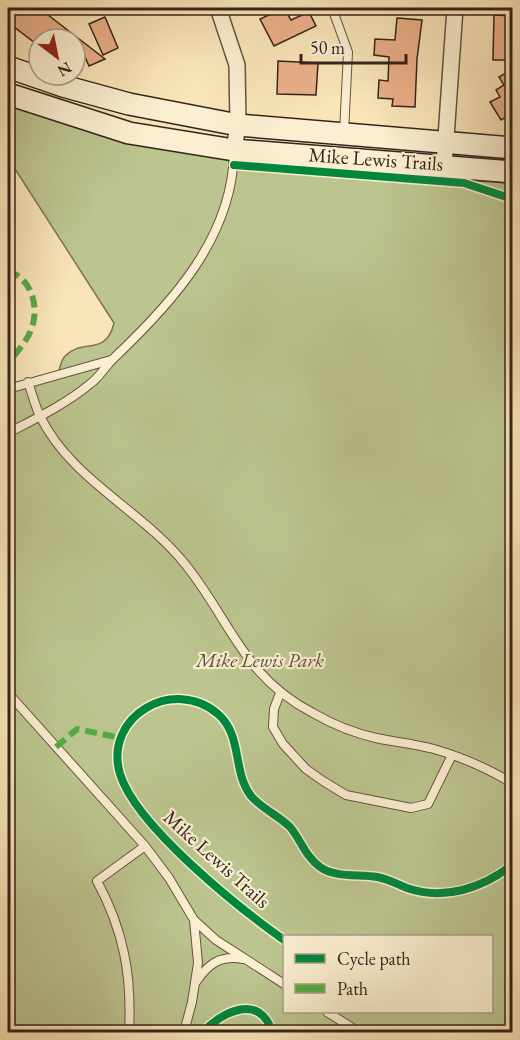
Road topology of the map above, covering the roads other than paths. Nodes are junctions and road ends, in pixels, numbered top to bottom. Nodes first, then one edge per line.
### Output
1 (218, 8) edge
2 (332, 8) edge
3 (454, 8) edge
4 (8, 67) edge
5 (8, 94) edge
6 (238, 125) junction
7 (344, 134) junction
8 (445, 142) junction
9 (513, 148) edge
10 (234, 150) junction
11 (444, 166) junction
12 (513, 172) edge
13 (112, 359) junction
14 (28, 382) junction
15 (8, 389) edge
16 (40, 417) junction
17 (8, 433) edge
18 (8, 693) edge
19 (280, 693) junction
20 (452, 755) junction
21 (513, 783) edge
22 (145, 846) junction
23 (194, 920) junction
24 (248, 960) junction
25 (195, 983) junction
26 (283, 983) edge
27 (330, 1013) edge
28 (129, 1032) edge
29 (184, 1032) edge
30 (359, 1032) edge

1 - 6 street
2 - 7 lane
3 - 8 street
4 - 6 main road
5 - 10 main road
6 - 7 main road
6 - 10 street
7 - 8 main road
8 - 9 main road
8 - 11 street
10 - 11 main road
10 - 13 lane
11 - 12 main road
13 - 14 lane
13 - 16 lane
14 - 15 lane
14 - 16 lane
16 - 17 lane
16 - 19 lane
18 - 22 lane
19 - 20 lane
19 - 20 lane
20 - 21 lane
22 - 23 lane
22 - 28 lane
23 - 24 lane
23 - 25 lane
24 - 25 lane
24 - 26 lane
25 - 29 lane
27 - 30 lane

